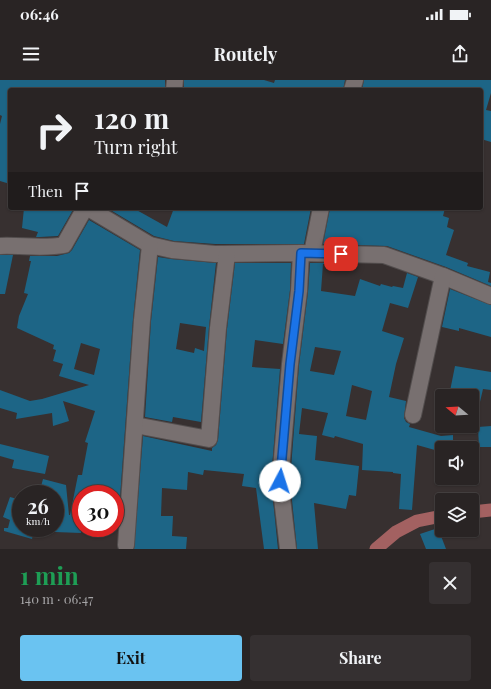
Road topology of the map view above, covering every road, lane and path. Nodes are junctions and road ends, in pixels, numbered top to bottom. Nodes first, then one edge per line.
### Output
1 (86, 210) edge
2 (90, 210) edge
3 (320, 210) edge
4 (150, 245) junction
5 (0, 246) edge
6 (306, 253) junction
7 (227, 254) junction
8 (443, 276) junction
9 (491, 296) edge
10 (413, 415) dead end
11 (135, 425) junction
12 (126, 545) dead end
13 (288, 549) edge

1 - 5 street
2 - 4 street
3 - 6 street
4 - 7 street
4 - 11 street
6 - 7 street
6 - 8 street
6 - 13 street
7 - 11 street
8 - 9 street
8 - 10 street
11 - 12 street

